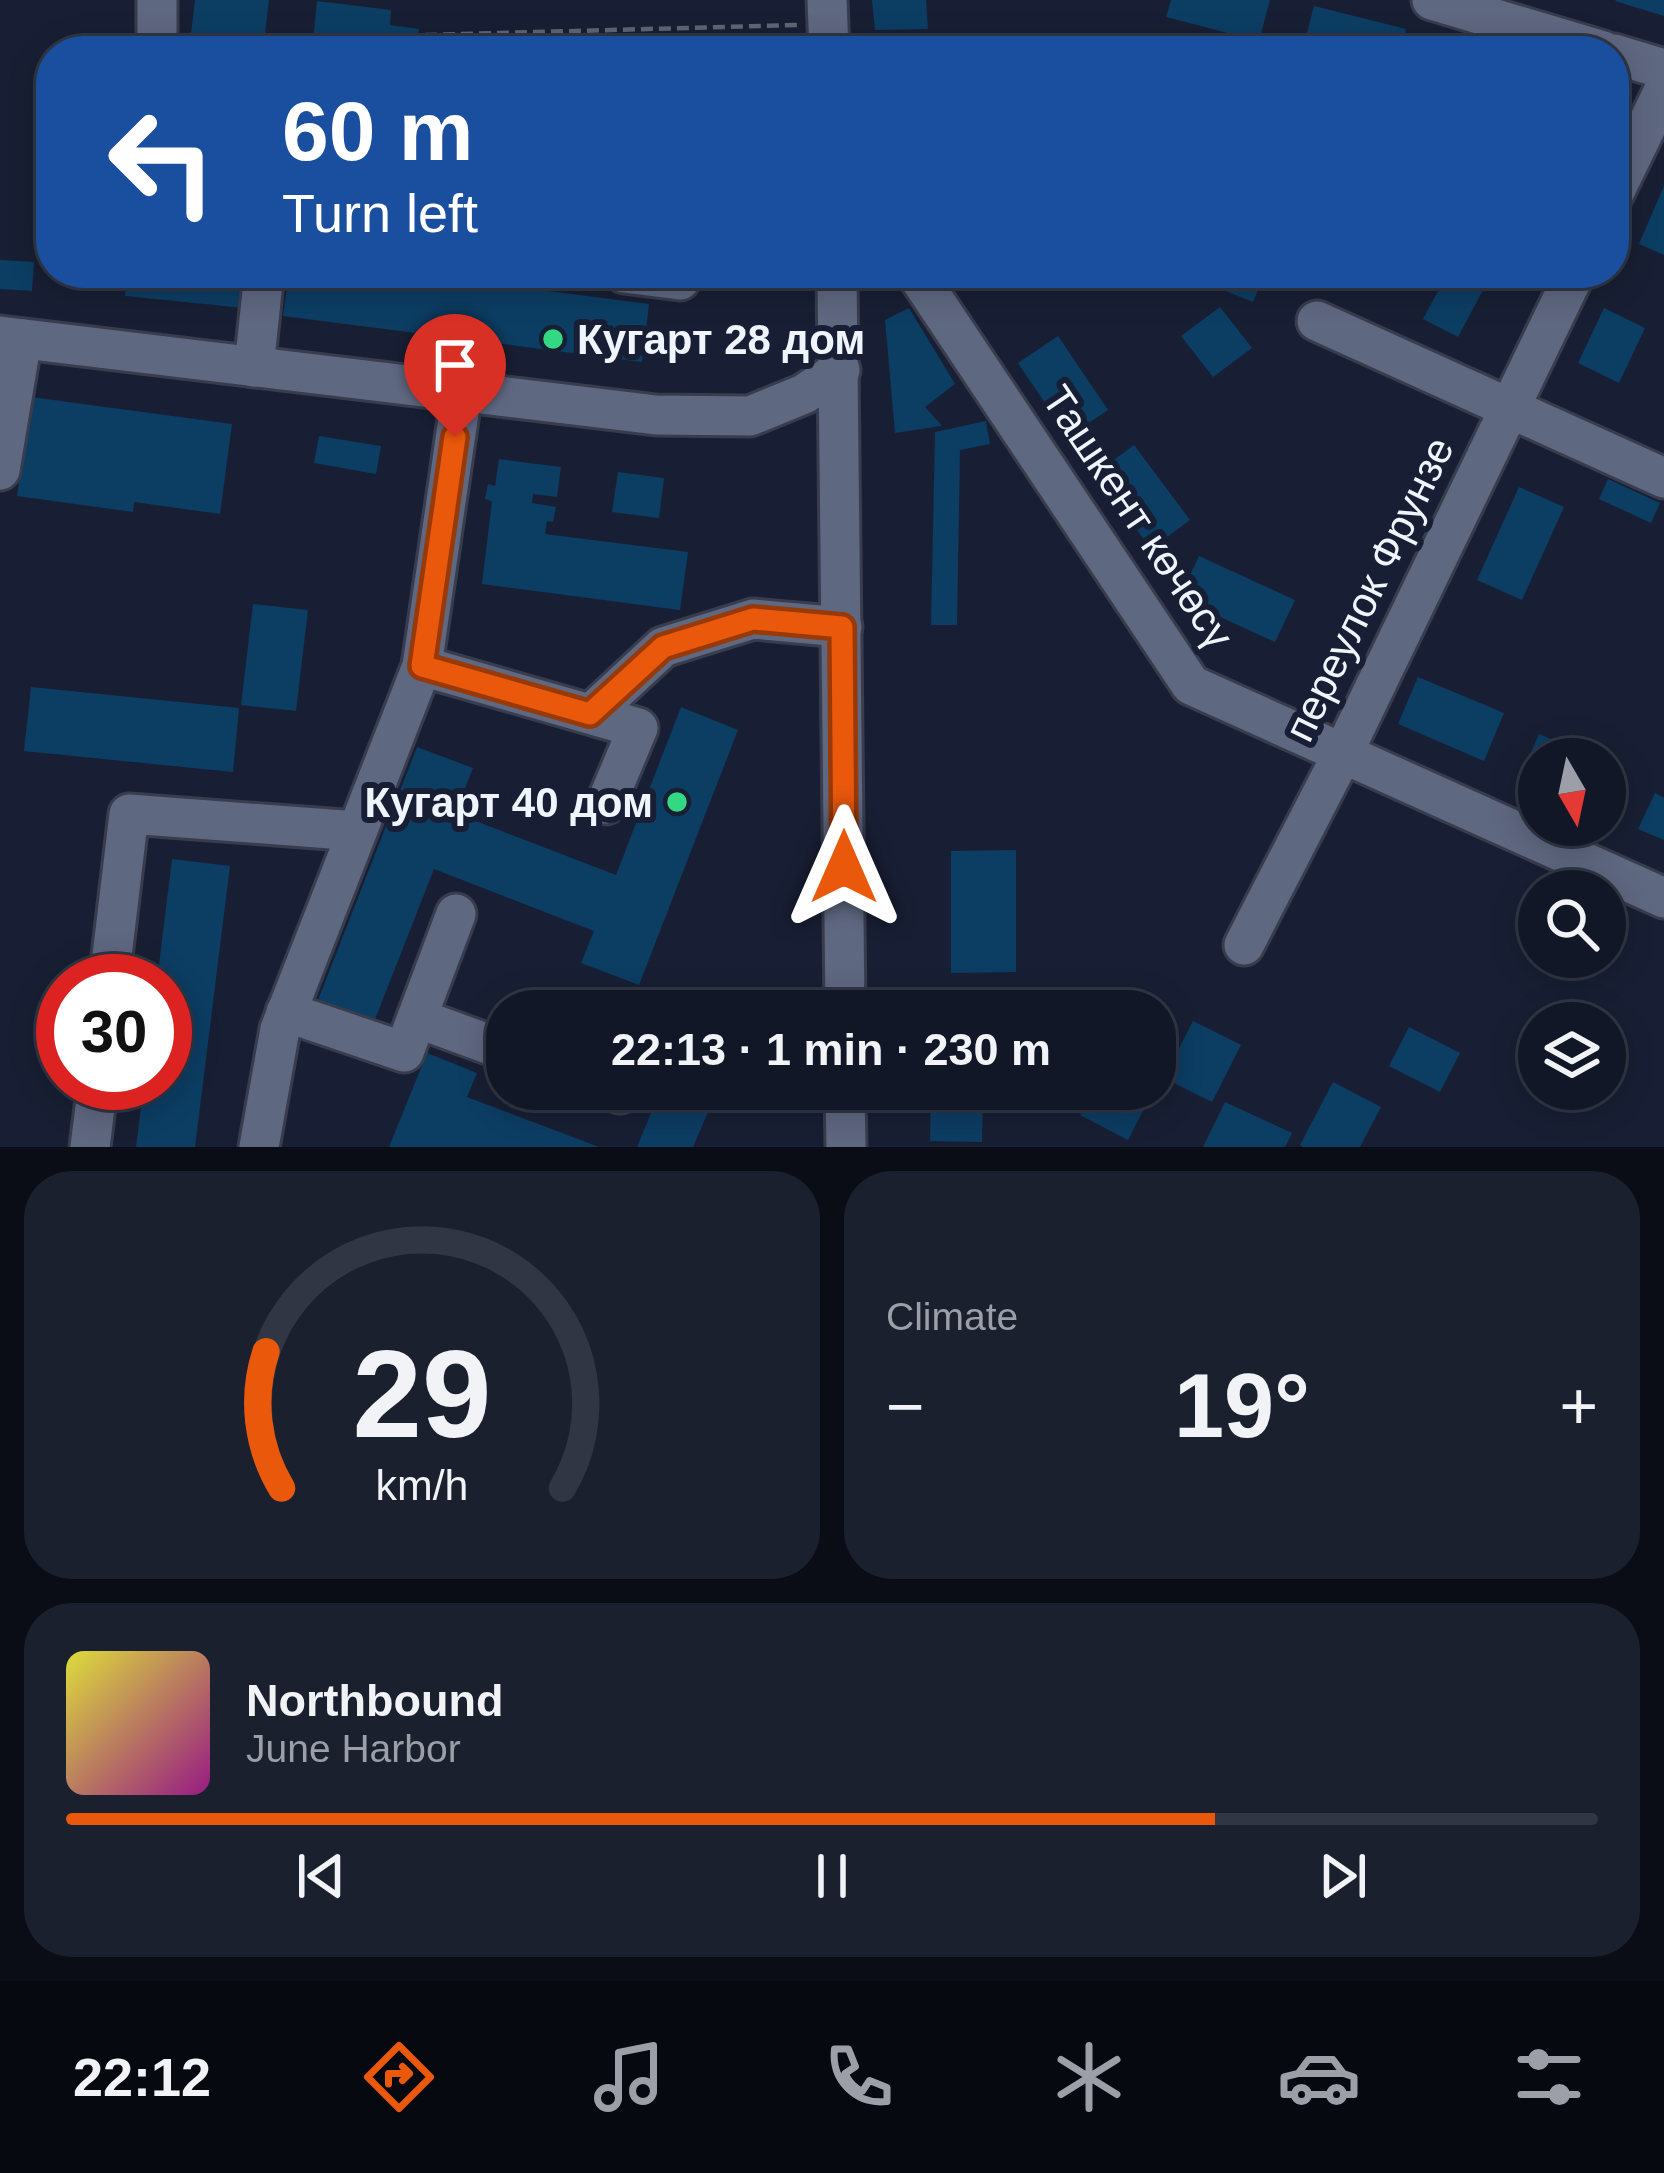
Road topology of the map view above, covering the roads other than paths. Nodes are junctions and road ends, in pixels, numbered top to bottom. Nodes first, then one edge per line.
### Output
1 (157, 0) edge
2 (1432, 0) edge
3 (157, 36) edge
4 (1553, 36) edge
5 (1629, 58) edge
6 (1664, 69) edge
7 (1664, 90) edge
8 (1629, 162) edge
9 (262, 288) edge
10 (837, 288) edge
11 (926, 288) edge
12 (1568, 288) edge
13 (1317, 321) dead end
14 (11, 337) edge
15 (254, 367) junction
16 (840, 370) junction
17 (462, 392) junction
18 (1509, 410) junction
19 (0, 470) edge
20 (1664, 478) edge
21 (842, 627) junction
22 (422, 666) junction
23 (590, 714) junction
24 (1344, 751) junction
25 (607, 804) dead end
26 (357, 831) junction
27 (1664, 898) edge
28 (456, 914) dead end
29 (1244, 945) dead end
30 (113, 954) edge
31 (845, 990) edge
32 (286, 1012) junction
33 (417, 1018) junction
34 (486, 1043) edge
35 (95, 1110) edge
36 (845, 1110) edge
37 (90, 1147) edge
38 (259, 1147) edge
39 (846, 1147) edge

1 - 3 street
2 - 4 street
5 - 6 street
7 - 8 street
9 - 15 street
10 - 16 street
11 - 24 street, Ташкент көчөсү
12 - 18 street, переулок Фрунзе
13 - 18 street
14 - 15 street
14 - 19 street
15 - 17 street
16 - 17 street
16 - 21 street
17 - 22 street
18 - 20 street
18 - 24 street, переулок Фрунзе
21 - 23 street
21 - 31 street
22 - 23 street
22 - 26 street
23 - 25 street
24 - 27 street, Ташкент көчөсү
24 - 29 street, переулок Фрунзе
26 - 30 street
26 - 32 street
28 - 33 street
32 - 33 street
32 - 38 street
33 - 34 street
35 - 37 street
36 - 39 street

